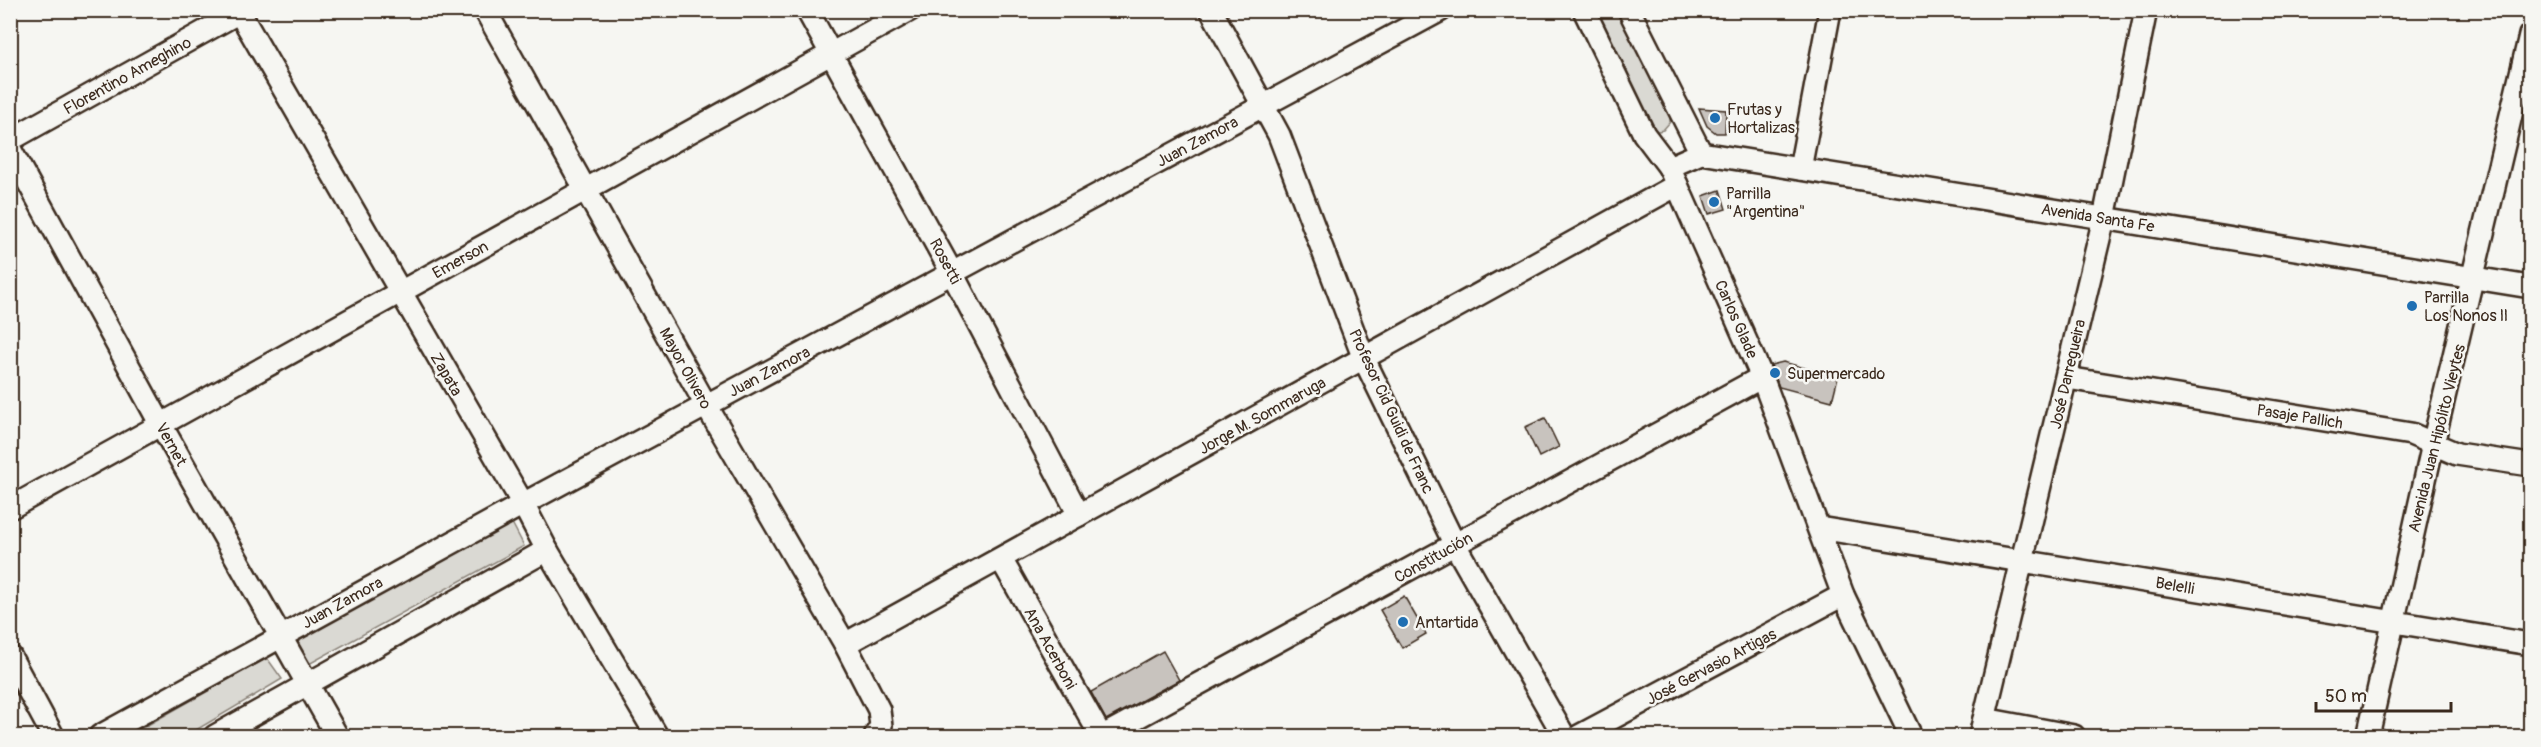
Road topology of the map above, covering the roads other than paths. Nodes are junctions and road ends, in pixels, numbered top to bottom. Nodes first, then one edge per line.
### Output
1 (485, 10) edge
2 (807, 10) edge
3 (910, 10) edge
4 (1211, 10) edge
5 (1441, 10) edge
6 (1584, 10) edge
7 (1629, 10) edge
8 (1830, 10) edge
9 (2146, 10) edge
10 (240, 11) edge
11 (2530, 35) edge
12 (831, 53) junction
13 (1263, 106) junction
14 (2522, 106) edge
15 (10, 140) edge
16 (10, 149) edge
17 (1701, 153) junction
18 (1800, 169) junction
19 (1673, 176) junction
20 (586, 189) junction
21 (2104, 218) junction
22 (952, 273) junction
23 (2474, 278) junction
24 (2530, 287) edge
25 (399, 292) junction
26 (1364, 359) junction
27 (1762, 377) junction
28 (2067, 378) junction
29 (706, 405) junction
30 (161, 425) junction
31 (2433, 444) junction
32 (2530, 465) edge
33 (523, 504) junction
34 (10, 508) edge
35 (1078, 515) junction
36 (1820, 528) junction
37 (1455, 545) junction
38 (547, 550) junction
39 (1001, 559) junction
40 (2022, 560) junction
41 (1843, 595) junction
42 (2392, 622) junction
43 (280, 636) junction
44 (845, 644) junction
45 (2530, 644) edge
46 (10, 656) edge
47 (308, 683) junction
48 (1982, 728) edge
49 (878, 731) edge
50 (53, 736) edge
51 (100, 736) edge
52 (215, 736) edge
53 (337, 736) edge
54 (657, 736) edge
55 (1102, 736) edge
56 (1564, 736) edge
57 (1579, 736) edge
58 (1911, 736) edge
59 (2074, 736) edge
60 (2368, 736) edge

1 - 20 street, Mayor Olivero
2 - 12 street, Rosetti
3 - 12 street, Emerson
4 - 13 street, Profesor Cid Guidi de Franc
5 - 13 street, Juan Zamora
6 - 19 street, Carlos Glade
7 - 17 street
8 - 18 street
9 - 21 street, José Darregueira
10 - 15 street, Florentino Ameghino
10 - 25 street, Zapata
11 - 14 street, Avenida Juan Hipólito Vieytes
12 - 20 street, Emerson
12 - 22 street, Rosetti
13 - 22 street, Juan Zamora
13 - 26 street, Profesor Cid Guidi de Franc
14 - 23 street, Avenida Juan Hipólito Vieytes
16 - 30 street, Vernet
17 - 18 street, Avenida Santa Fe
17 - 19 street
18 - 21 street, Avenida Santa Fe
19 - 26 street, Jorge M. Sommaruga
19 - 27 street, Carlos Glade
20 - 25 street, Emerson
20 - 29 street, Mayor Olivero
21 - 23 street, Avenida Santa Fe
21 - 28 street, José Darregueira
22 - 29 street, Juan Zamora
22 - 35 street, Rosetti
23 - 24 street, Avenida Santa Fe
23 - 31 street, Avenida Juan Hipólito Vieytes
25 - 30 street, Emerson
25 - 33 street, Zapata
26 - 35 street, Jorge M. Sommaruga
26 - 37 street, Profesor Cid Guidi de Franc
27 - 36 street, Carlos Glade
27 - 37 street, Constitución
28 - 31 street, Pasaje Pallich
28 - 40 street, José Darregueira
29 - 33 street, Juan Zamora
29 - 44 street, Mayor Olivero
30 - 34 street, Emerson
30 - 43 street, Vernet
31 - 32 street, Pasaje Pallich
31 - 42 street, Avenida Juan Hipólito Vieytes
33 - 38 street, Zapata
33 - 43 street, Juan Zamora
35 - 39 street, Jorge M. Sommaruga
36 - 40 street, Belelli
36 - 41 street, Carlos Glade
37 - 55 street, Constitución
37 - 56 street, Profesor Cid Guidi de Franc
38 - 47 street
38 - 54 street, Zapata
39 - 44 street, Jorge M. Sommaruga
39 - 55 street, Ana Acerboni
40 - 42 street, Belelli
40 - 48 street, José Darregueira
41 - 57 street, José Gervasio Artigas
41 - 58 street, Carlos Glade
42 - 45 street, Belelli
42 - 60 street, Avenida Juan Hipólito Vieytes
43 - 47 street, Vernet
43 - 51 street, Juan Zamora
44 - 49 street, Mayor Olivero
46 - 50 street
47 - 52 street
47 - 53 street, Vernet
48 - 59 street

